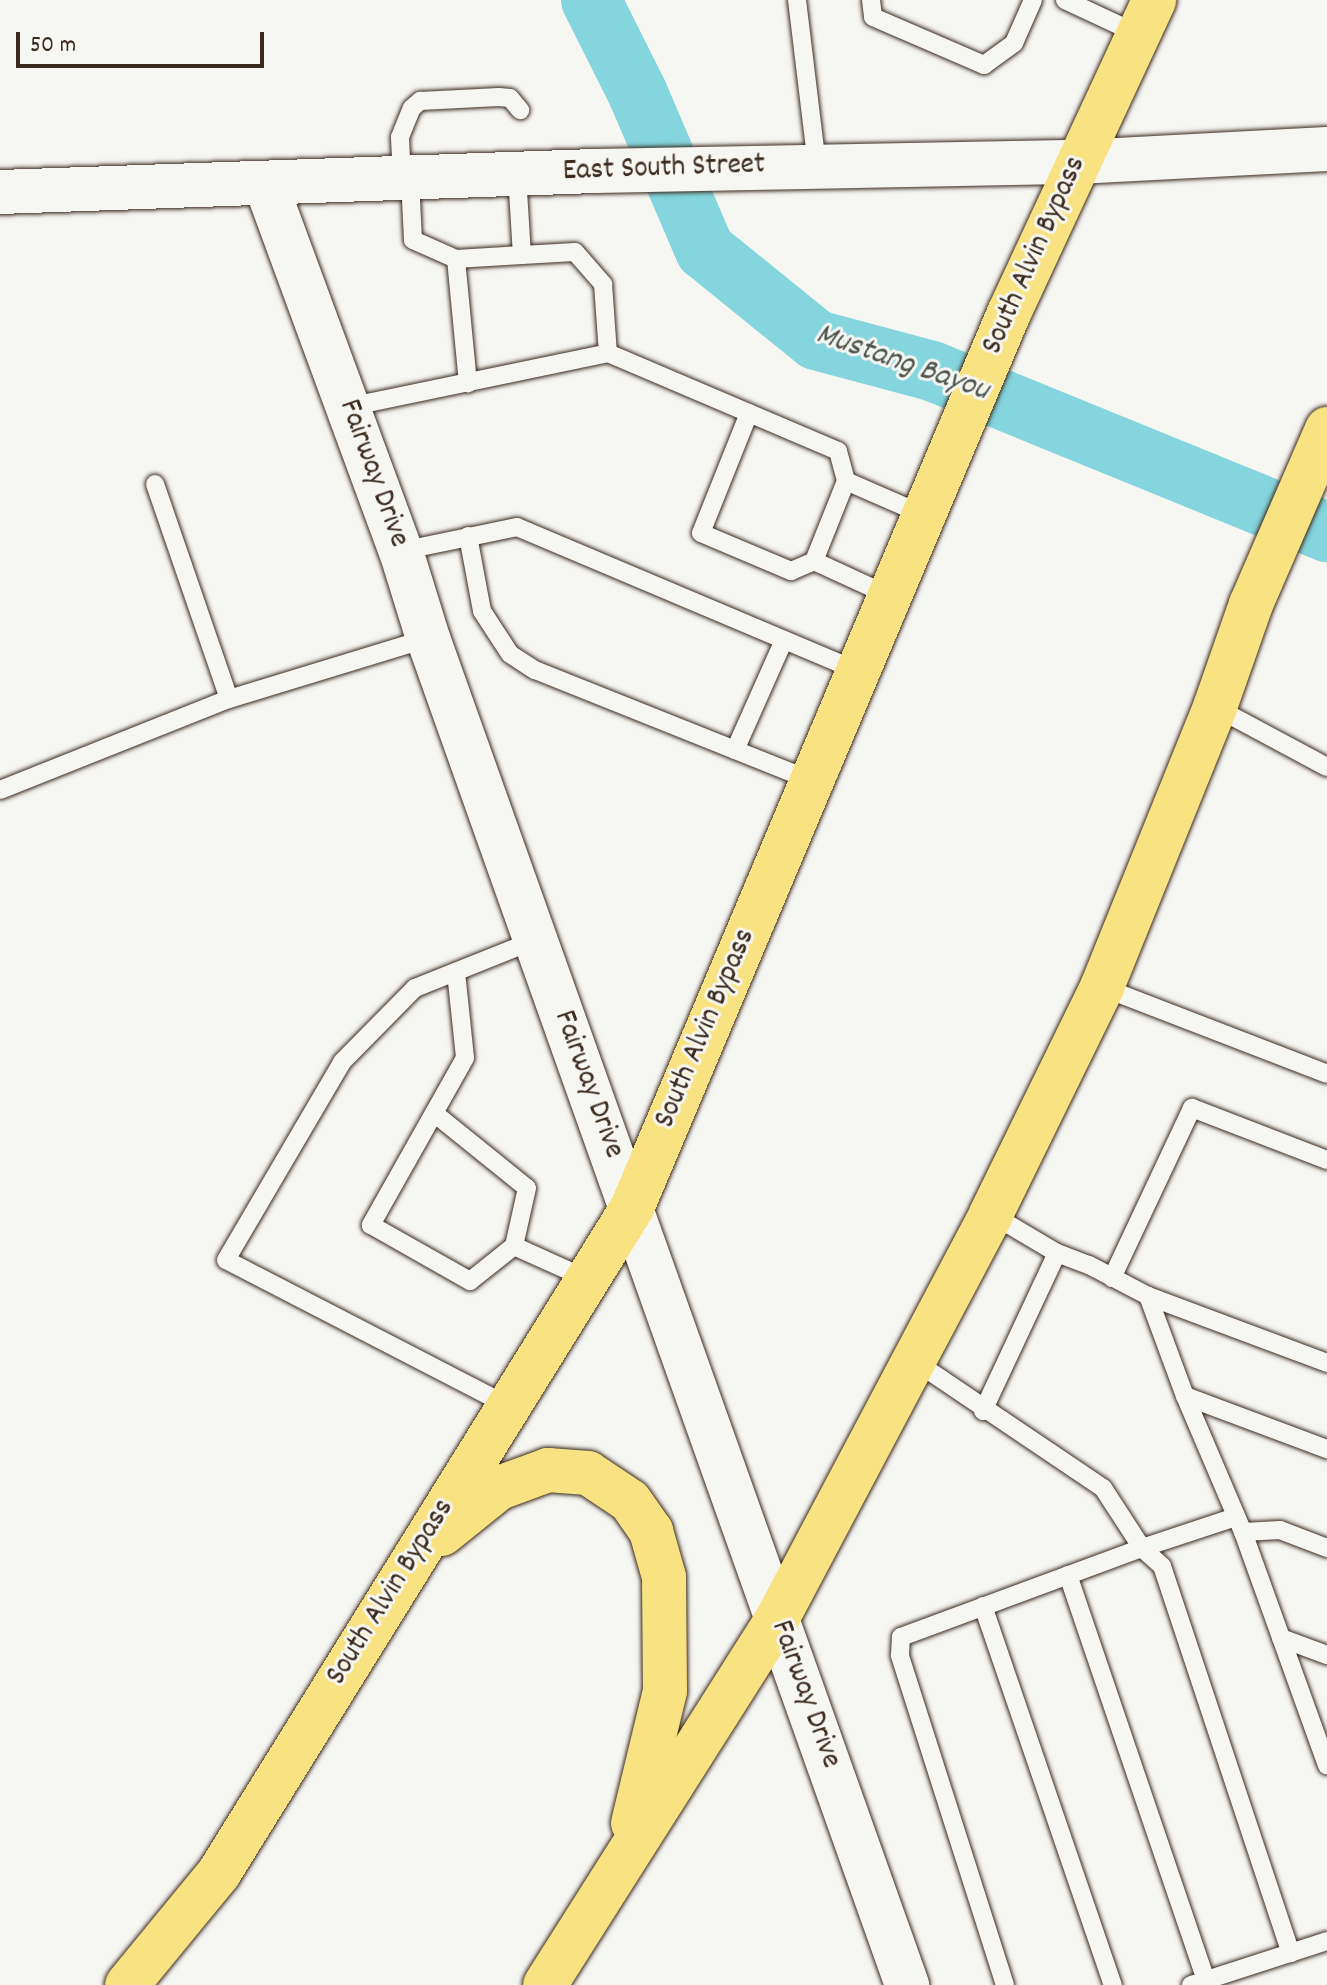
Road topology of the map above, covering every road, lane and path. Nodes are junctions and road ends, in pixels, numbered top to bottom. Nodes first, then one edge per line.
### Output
1 (797, 0) edge
2 (871, 0) edge
3 (1033, 0) edge
4 (1065, 0) edge
5 (1146, 17) edge
6 (520, 110) dead end
7 (1327, 149) edge
8 (1078, 162) junction
9 (817, 165) junction
10 (517, 174) junction
11 (406, 179) junction
12 (266, 185) junction
13 (0, 192) edge
14 (522, 255) junction
15 (456, 259) junction
16 (608, 353) junction
17 (468, 383) junction
18 (348, 407) junction
19 (749, 413) junction
20 (1324, 436) edge
21 (846, 481) junction
22 (155, 484) dead end
23 (924, 515) junction
24 (468, 536) junction
25 (401, 551) junction
26 (814, 561) junction
27 (890, 596) junction
28 (428, 638) junction
29 (784, 640) junction
30 (858, 671) junction
31 (229, 699) junction
32 (1215, 707) junction
33 (735, 750) junction
34 (1325, 761) edge
35 (812, 781) junction
36 (0, 790) edge
37 (535, 940) junction
38 (456, 972) junction
39 (1102, 987) junction
40 (1327, 1074) edge
41 (434, 1113) junction
42 (1327, 1160) edge
43 (632, 1208) junction
44 (991, 1214) junction
45 (514, 1246) junction
46 (1057, 1253) junction
47 (1112, 1278) junction
48 (587, 1279) junction
49 (1148, 1296) junction
50 (916, 1362) junction
51 (1327, 1363) edge
52 (1185, 1396) junction
53 (509, 1406) junction
54 (983, 1411) junction
55 (1327, 1449) edge
56 (1240, 1524) junction
57 (1142, 1548) junction
58 (1327, 1548) edge
59 (416, 1555) junction
60 (1068, 1575) junction
61 (983, 1606) junction
62 (777, 1619) junction
63 (1281, 1638) junction
64 (1327, 1655) edge
65 (1326, 1761) edge
66 (624, 1860) junction
67 (1327, 1941) edge
68 (1291, 1953) junction
69 (1198, 1982) edge
70 (127, 1985) edge
71 (545, 1985) edge
72 (907, 1985) edge
73 (1005, 1985) edge
74 (1113, 1985) edge

1 - 9 lane
2 - 3 lane
4 - 5 lane
5 - 8 main road, South Alvin Bypass
6 - 11 lane
7 - 8 street, East South Street
8 - 9 street, East South Street
8 - 23 main road, South Alvin Bypass
9 - 10 street, East South Street
10 - 11 street, East South Street
10 - 14 lane
11 - 12 street, East South Street
11 - 15 lane
12 - 13 street, East South Street
12 - 18 street, Fairway Drive
14 - 15 lane
14 - 16 lane
15 - 17 lane
16 - 17 lane
16 - 19 lane
17 - 18 lane
18 - 25 street, Fairway Drive
19 - 21 lane
19 - 26 lane
20 - 32 main road
21 - 23 lane
21 - 26 lane
22 - 31 lane
23 - 27 main road, South Alvin Bypass
24 - 25 lane
24 - 29 lane
24 - 33 lane
25 - 28 street, Fairway Drive
26 - 27 lane
27 - 30 main road, South Alvin Bypass
28 - 31 lane
28 - 37 street, Fairway Drive
29 - 30 lane
29 - 33 lane
30 - 35 main road, South Alvin Bypass
31 - 36 lane
32 - 34 lane
32 - 39 main road
33 - 35 lane
35 - 43 main road, South Alvin Bypass
37 - 38 lane
37 - 43 street, Fairway Drive
38 - 41 lane
38 - 53 lane
39 - 40 lane
39 - 44 main road
41 - 45 lane
41 - 45 lane
42 - 47 lane
43 - 48 main road, South Alvin Bypass
43 - 62 street, Fairway Drive
44 - 46 lane
44 - 50 main road
45 - 48 lane
46 - 47 lane
46 - 54 lane
47 - 49 lane
48 - 53 main road, South Alvin Bypass
49 - 51 lane
49 - 52 lane
50 - 54 lane
50 - 62 main road
52 - 55 lane
52 - 56 lane
53 - 59 main road, South Alvin Bypass
54 - 57 lane
56 - 57 lane
56 - 58 lane
56 - 63 lane
57 - 60 lane
57 - 68 lane
59 - 66 main road
59 - 70 main road, South Alvin Bypass
60 - 61 lane
60 - 69 lane
61 - 73 lane
61 - 74 lane
62 - 66 main road
62 - 72 street, Fairway Drive
63 - 64 lane
63 - 65 lane
66 - 71 main road
67 - 68 lane
68 - 69 lane

